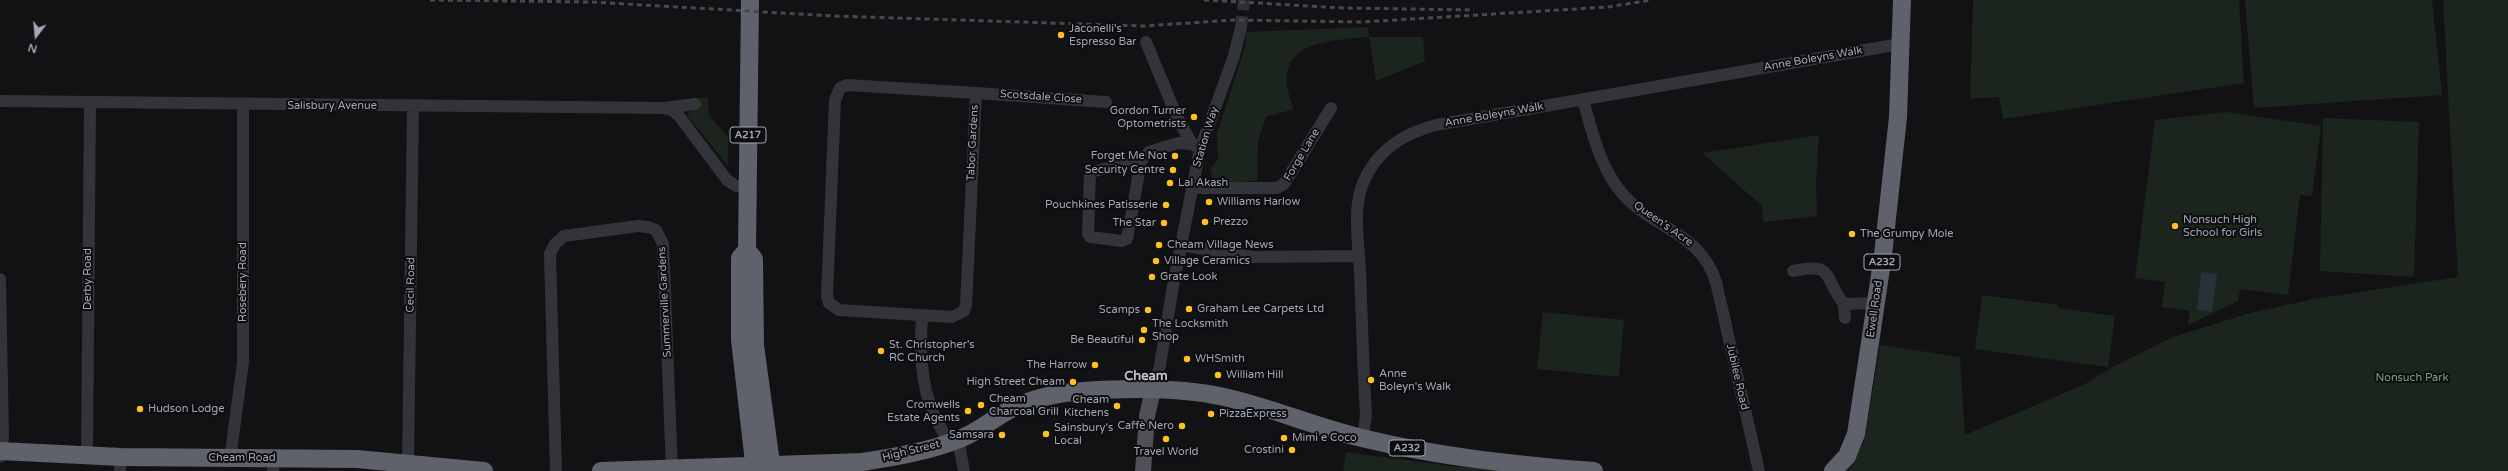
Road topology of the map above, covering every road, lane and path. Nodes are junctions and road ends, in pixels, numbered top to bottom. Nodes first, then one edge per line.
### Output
1 (750, 0) edge
2 (1902, 0) edge
3 (1241, 28) tunnel mouth
4 (1146, 42) dead end
5 (1900, 44) junction
6 (976, 93) junction
7 (1583, 100) junction
8 (0, 101) edge
9 (1106, 102) dead end
10 (90, 103) junction
11 (695, 104) dead end
12 (243, 105) junction
13 (413, 106) junction
14 (664, 108) junction
15 (1331, 108) dead end
16 (1196, 146) junction
17 (1141, 161) junction
18 (747, 186) junction
19 (1192, 188) junction
20 (1181, 245) junction
21 (1359, 256) junction
22 (1793, 271) dead end
23 (0, 278) edge
24 (1716, 282) joint
25 (1876, 303) junction
26 (1844, 304) junction
27 (922, 315) junction
28 (1846, 318) dead end
29 (1153, 390) junction
30 (1363, 438) junction
31 (953, 441) junction
32 (0, 453) edge
33 (87, 455) junction
34 (230, 459) junction
35 (120, 464) edge
36 (408, 464) junction
37 (273, 465) edge
38 (678, 467) edge
39 (428, 469) edge
40 (763, 469) edge
41 (484, 471) edge
42 (556, 471) edge
43 (601, 471) edge
44 (964, 471) edge
45 (1143, 471) edge
46 (1594, 471) edge
47 (1759, 471) edge
48 (1833, 471) edge

1 - 18 highway, A217
2 - 5 highway, A232
3 - 16 street, Station Way
4 - 16 street
5 - 7 street, Anne Boleyns Walk
5 - 25 highway, Ewell Road / A232
6 - 9 street, Scotsdale Close
6 - 27 street, Tabor Gardens
6 - 27 street, Tabor Gardens
7 - 21 street, Anne Boleyns Walk
7 - 24 street, Queen's Acre
8 - 10 street, Salisbury Avenue
10 - 12 street, Salisbury Avenue
10 - 33 street, Derby Road
11 - 14 street, Salisbury Avenue
12 - 13 street, Salisbury Avenue
12 - 34 street, Rosebery Road
13 - 14 street, Salisbury Avenue
13 - 36 street, Cecil Road
14 - 18 street
15 - 19 street, Forge Lane
16 - 17 street
16 - 19 street, Station Way
17 - 17 street
18 - 40 highway, A217
19 - 20 street, Station Way
20 - 21 street
20 - 29 street, Station Way
21 - 30 street, Anne Boleyns Walk
22 - 26 street
23 - 32 street
24 - 47 street, Jubilee Road
25 - 26 street
25 - 48 highway, Ewell Road / A232
26 - 28 street
27 - 31 street
29 - 30 highway, A232
29 - 31 highway, High Street / A232
29 - 45 main road
30 - 46 highway, A232
31 - 40 highway, High Street / A232
31 - 44 street
32 - 33 highway, Cheam Road
33 - 35 highway, Cheam Road
34 - 35 highway, Cheam Road
34 - 37 highway, Cheam Road
36 - 37 highway, Cheam Road
36 - 39 highway, Cheam Road
38 - 40 highway, A232
38 - 42 street, Summerville Gardens
38 - 43 highway, A232
39 - 41 highway, Cheam Road

